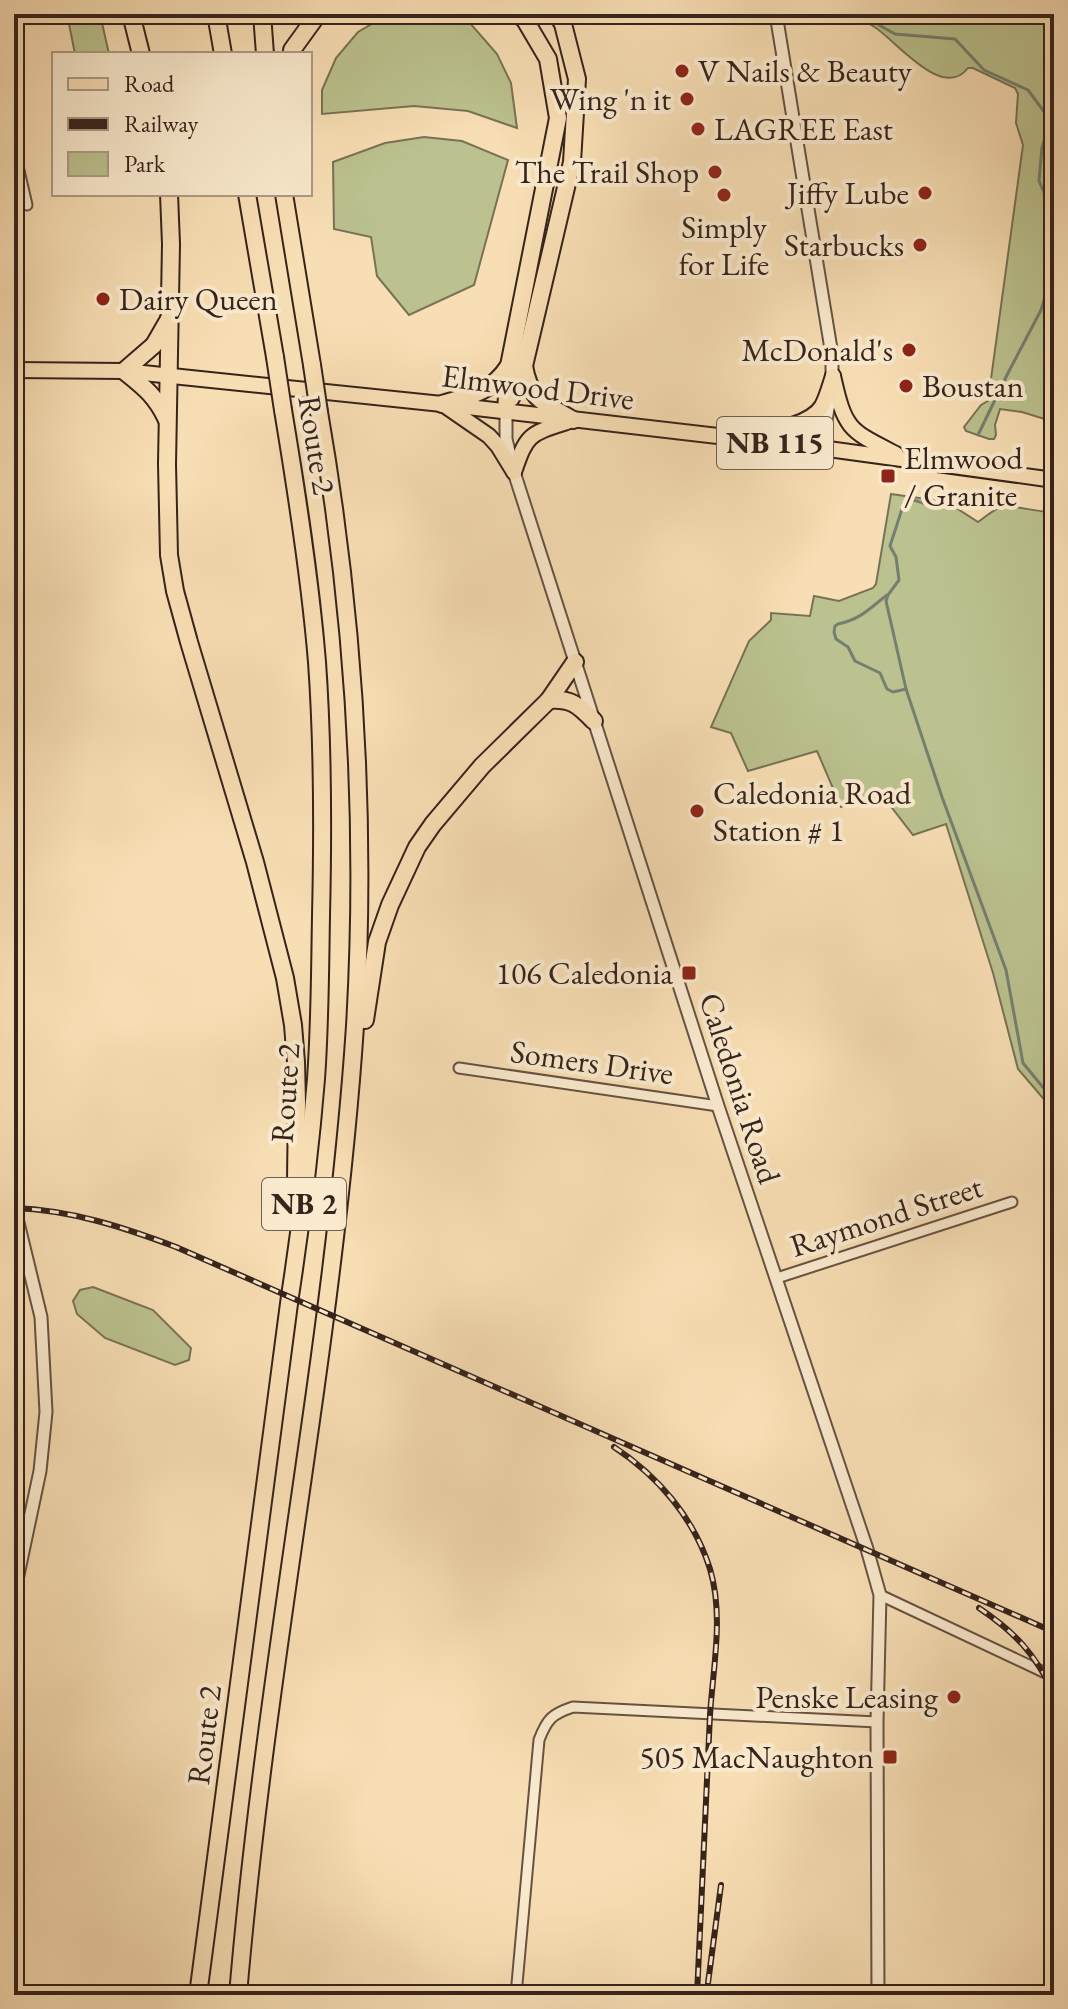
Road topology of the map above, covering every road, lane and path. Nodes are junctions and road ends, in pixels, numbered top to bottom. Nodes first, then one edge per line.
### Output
1 (131, 14) edge
2 (216, 14) edge
3 (262, 14) edge
4 (318, 14) edge
5 (518, 14) edge
6 (557, 14) edge
7 (776, 14) edge
8 (140, 52) edge
9 (223, 52) edge
10 (265, 52) edge
11 (292, 52) edge
12 (14, 149) edge
13 (169, 196) edge
14 (247, 196) edge
15 (284, 196) edge
16 (27, 205) dead end
17 (170, 317) junction
18 (516, 366) junction
19 (14, 370) edge
20 (124, 371) junction
21 (169, 376) junction
22 (833, 376) junction
23 (442, 404) junction
24 (506, 411) junction
25 (573, 420) junction
26 (168, 422) junction
27 (733, 438) junction
28 (821, 448) junction
29 (908, 460) junction
30 (514, 472) junction
31 (1054, 480) edge
32 (575, 662) junction
33 (549, 700) junction
34 (594, 721) junction
35 (459, 1068) dead end
36 (718, 1106) junction
37 (347, 1112) junction
38 (1012, 1202) dead end
39 (14, 1206) edge
40 (294, 1270) junction
41 (777, 1278) junction
42 (14, 1594) edge
43 (880, 1595) junction
44 (1054, 1677) edge
45 (877, 1722) junction
46 (198, 1995) edge
47 (238, 1995) edge
48 (516, 1995) edge
49 (878, 1995) edge

1 - 8 highway
2 - 9 highway
3 - 10 highway
4 - 11 highway
5 - 18 highway
6 - 18 highway
7 - 22 street
12 - 16 street
13 - 17 highway
14 - 40 highway, Route 2 / NB 2, bridge
15 - 37 highway, Route 2 / NB 2, bridge
17 - 20 highway
17 - 21 highway
18 - 23 highway
18 - 24 highway
18 - 25 highway
19 - 20 main road, Elmwood Drive / NB 115
20 - 21 main road, Elmwood Drive / NB 115
20 - 26 highway
21 - 23 main road, Elmwood Drive / NB 115
21 - 26 highway
22 - 27 main road
22 - 28 street
22 - 29 main road
23 - 24 main road, Elmwood Drive / NB 115
23 - 30 main road
24 - 25 main road, Elmwood Drive / NB 115
24 - 30 street, Caledonia Road
25 - 27 main road, Elmwood Drive / NB 115
25 - 30 main road
26 - 40 highway
27 - 28 main road, Elmwood Drive / NB 115
28 - 29 main road, Elmwood Drive / NB 115
29 - 31 main road, Elmwood Drive / NB 115
30 - 32 street, Caledonia Road
32 - 33 highway
32 - 34 street, Caledonia Road
33 - 34 highway
33 - 37 highway
34 - 36 street, Caledonia Road
35 - 36 street, Somers Drive
36 - 41 street, Caledonia Road
37 - 47 highway, Route 2 / NB 2
38 - 41 street, Raymond Street
39 - 42 street
40 - 46 highway, Route 2 / NB 2
41 - 43 street, Caledonia Road
43 - 44 street
43 - 45 street, Caledonia Road
45 - 48 street
45 - 49 street, Caledonia Road

